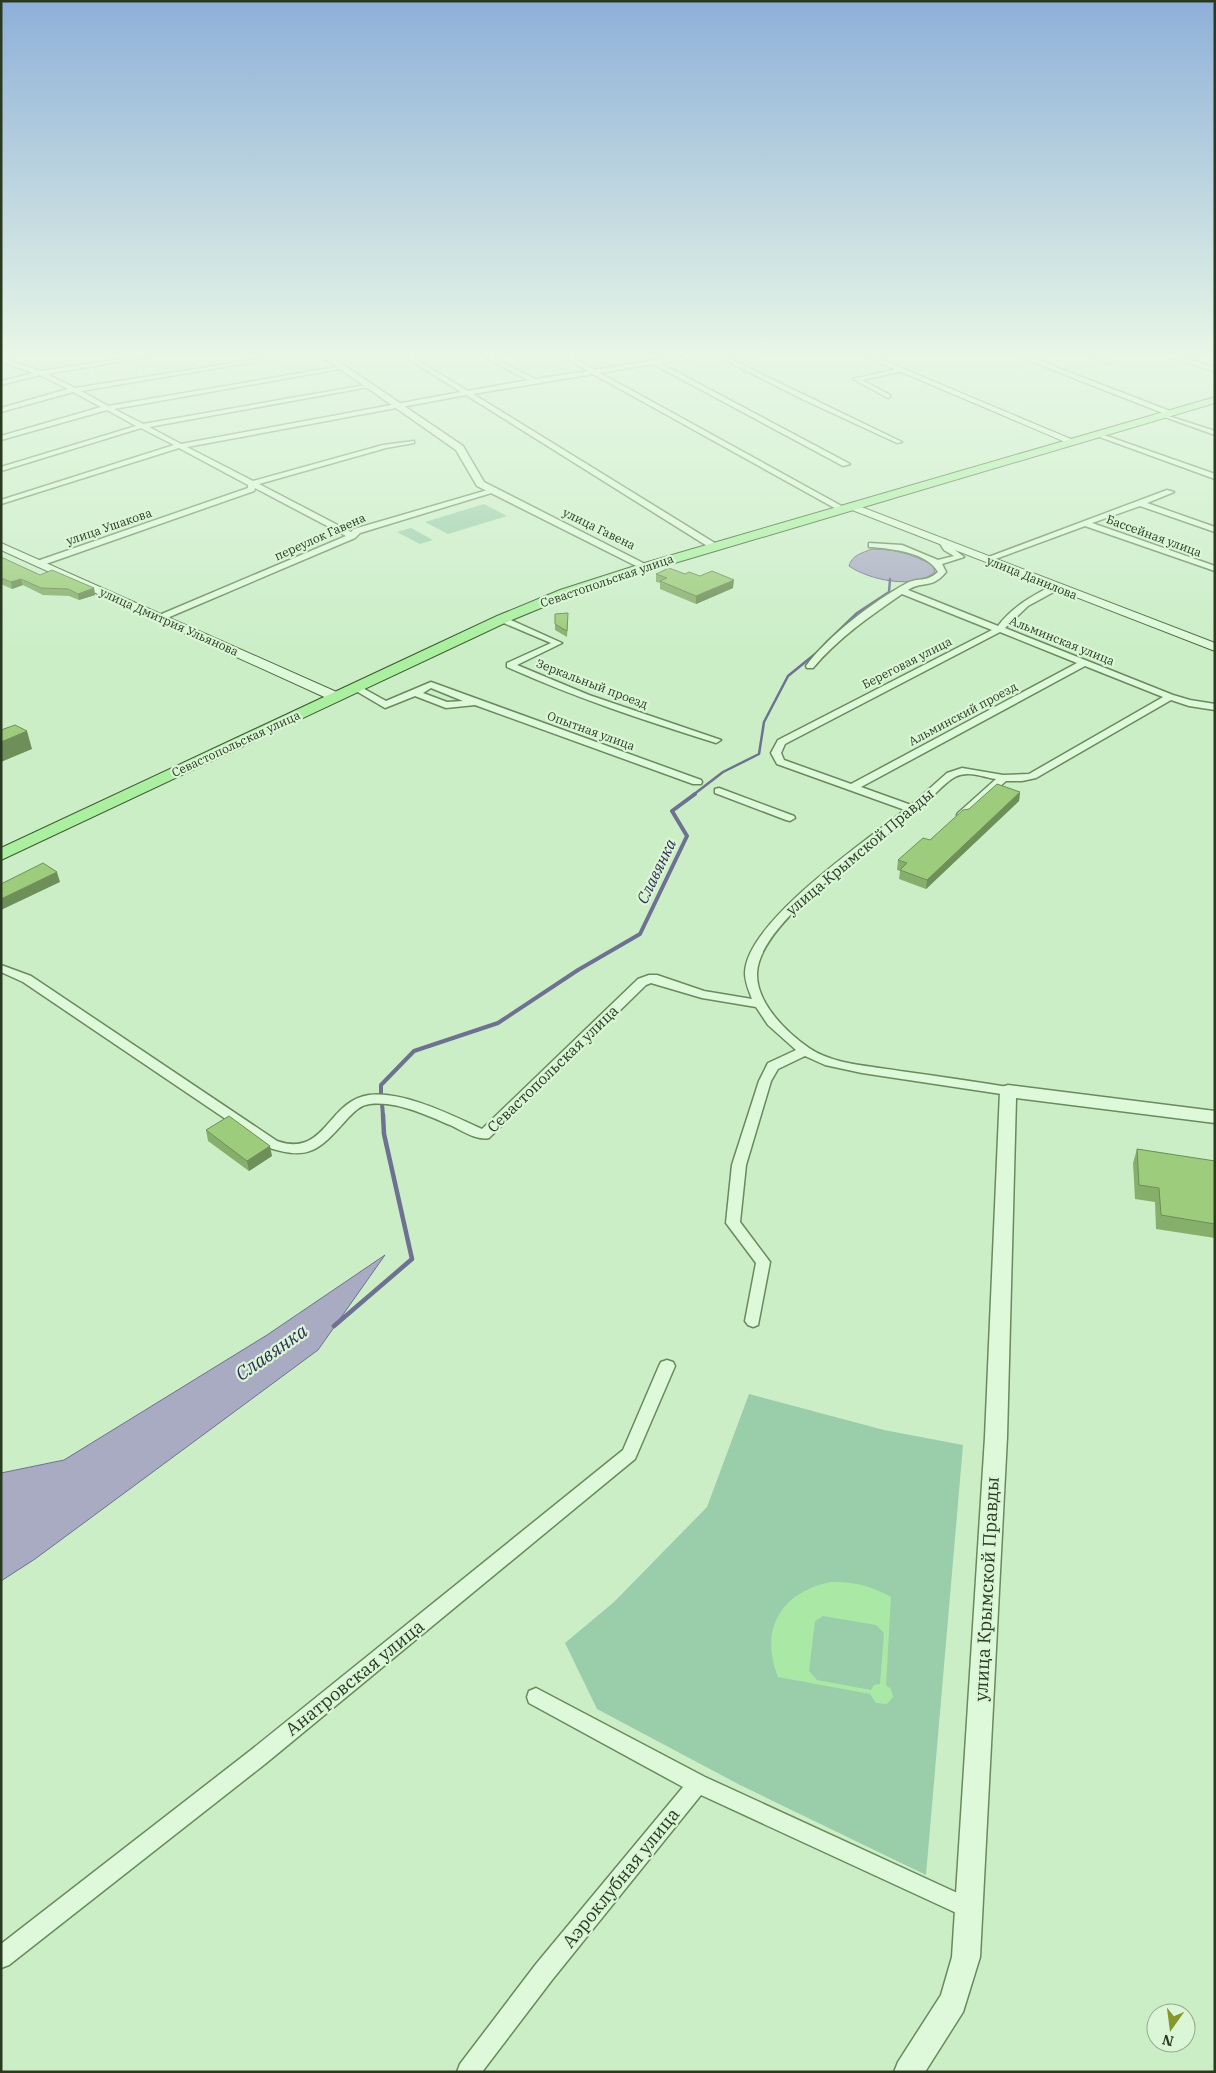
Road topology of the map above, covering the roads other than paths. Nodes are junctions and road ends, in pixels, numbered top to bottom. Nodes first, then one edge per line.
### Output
1 (51, 454) edge
2 (154, 454) edge
3 (194, 454) edge
4 (357, 454) edge
5 (463, 454) edge
6 (563, 454) edge
7 (747, 454) edge
8 (827, 454) edge
9 (1033, 454) edge
10 (1152, 454) edge
11 (846, 464) dead end
12 (1, 469) edge
13 (1215, 477) edge
14 (252, 484) junction
15 (494, 491) junction
16 (1170, 492) dead end
17 (1, 502) edge
18 (1142, 504) junction
19 (847, 508) junction
20 (1086, 523) junction
21 (1215, 530) edge
22 (352, 536) junction
23 (943, 542) junction
24 (1, 546) edge
25 (715, 546) junction
26 (872, 546) dead end
27 (986, 560) junction
28 (40, 563) junction
29 (937, 563) junction
30 (646, 567) junction
31 (1215, 569) edge
32 (1056, 587) junction
33 (903, 591) junction
34 (160, 618) junction
35 (502, 619) junction
36 (1000, 629) junction
37 (1215, 647) edge
38 (1085, 663) junction
39 (810, 666) dead end
40 (356, 688) junction
41 (336, 697) junction
42 (1170, 697) junction
43 (1215, 706) edge
44 (716, 740) dead end
45 (1003, 778) junction
46 (697, 782) dead end
47 (853, 787) junction
48 (719, 791) dead end
49 (913, 808) junction
50 (962, 815) edge
51 (790, 818) dead end
52 (1, 855) edge
53 (1, 968) edge
54 (760, 1004) junction
55 (805, 1051) junction
56 (1008, 1091) junction
57 (1215, 1117) edge
58 (753, 1321) dead end
59 (667, 1366) dead end
60 (536, 1697) dead end
61 (698, 1784) junction
62 (970, 1908) junction
63 (1, 1957) edge
64 (468, 2072) edge
65 (908, 2072) edge

1 - 12 street
2 - 17 street
3 - 14 street
4 - 14 street, улица Ушакова
5 - 15 street, улица Гавена
6 - 25 street
7 - 19 street
8 - 11 street
9 - 19 main road, Севастопольская улица
10 - 13 street
14 - 22 street
14 - 28 street, улица Ушакова
15 - 22 street, переулок Гавена
15 - 30 street, улица Гавена
16 - 18 street
18 - 20 street
18 - 21 street
19 - 23 main road, улица Данилова
19 - 25 main road, Севастопольская улица
20 - 27 street
20 - 31 street, Бассейная улица
22 - 34 street, переулок Гавена
23 - 27 main road, улица Данилова
23 - 29 street
24 - 28 main road, улица Дмитрия Ульянова
25 - 30 main road, Севастопольская улица
26 - 29 street
27 - 32 main road, улица Данилова
28 - 34 main road, улица Дмитрия Ульянова
29 - 33 street
30 - 35 main road, Севастопольская улица
32 - 36 street, Береговая улица
32 - 37 main road, улица Данилова
33 - 36 street, Альминская улица
33 - 39 street
34 - 41 main road, улица Дмитрия Ульянова
35 - 40 main road, Севастопольская улица
35 - 44 street, Зеркальный проезд
36 - 38 street, Альминская улица
36 - 47 street, Береговая улица
38 - 42 street, Альминская улица
38 - 47 street, Альминский проезд
40 - 41 main road, Севастопольская улица
40 - 46 street, Опытная улица
41 - 52 main road, Севастопольская улица
42 - 43 street, Альминская улица
42 - 45 street, улица Крымской Правды
45 - 49 street, улица Крымской Правды
45 - 50 street
47 - 49 street
48 - 51 street
49 - 54 street, улица Крымской Правды
53 - 54 street, Севастопольская улица
54 - 55 street, улица Крымской Правды
55 - 56 street, улица Крымской Правды
55 - 58 street
56 - 57 street, улица Крымской Правды
56 - 62 street, улица Крымской Правды
59 - 63 street, Анатровская улица
60 - 61 street
61 - 62 street
61 - 64 street, Аэроклубная улица
62 - 65 street, улица Крымской Правды

